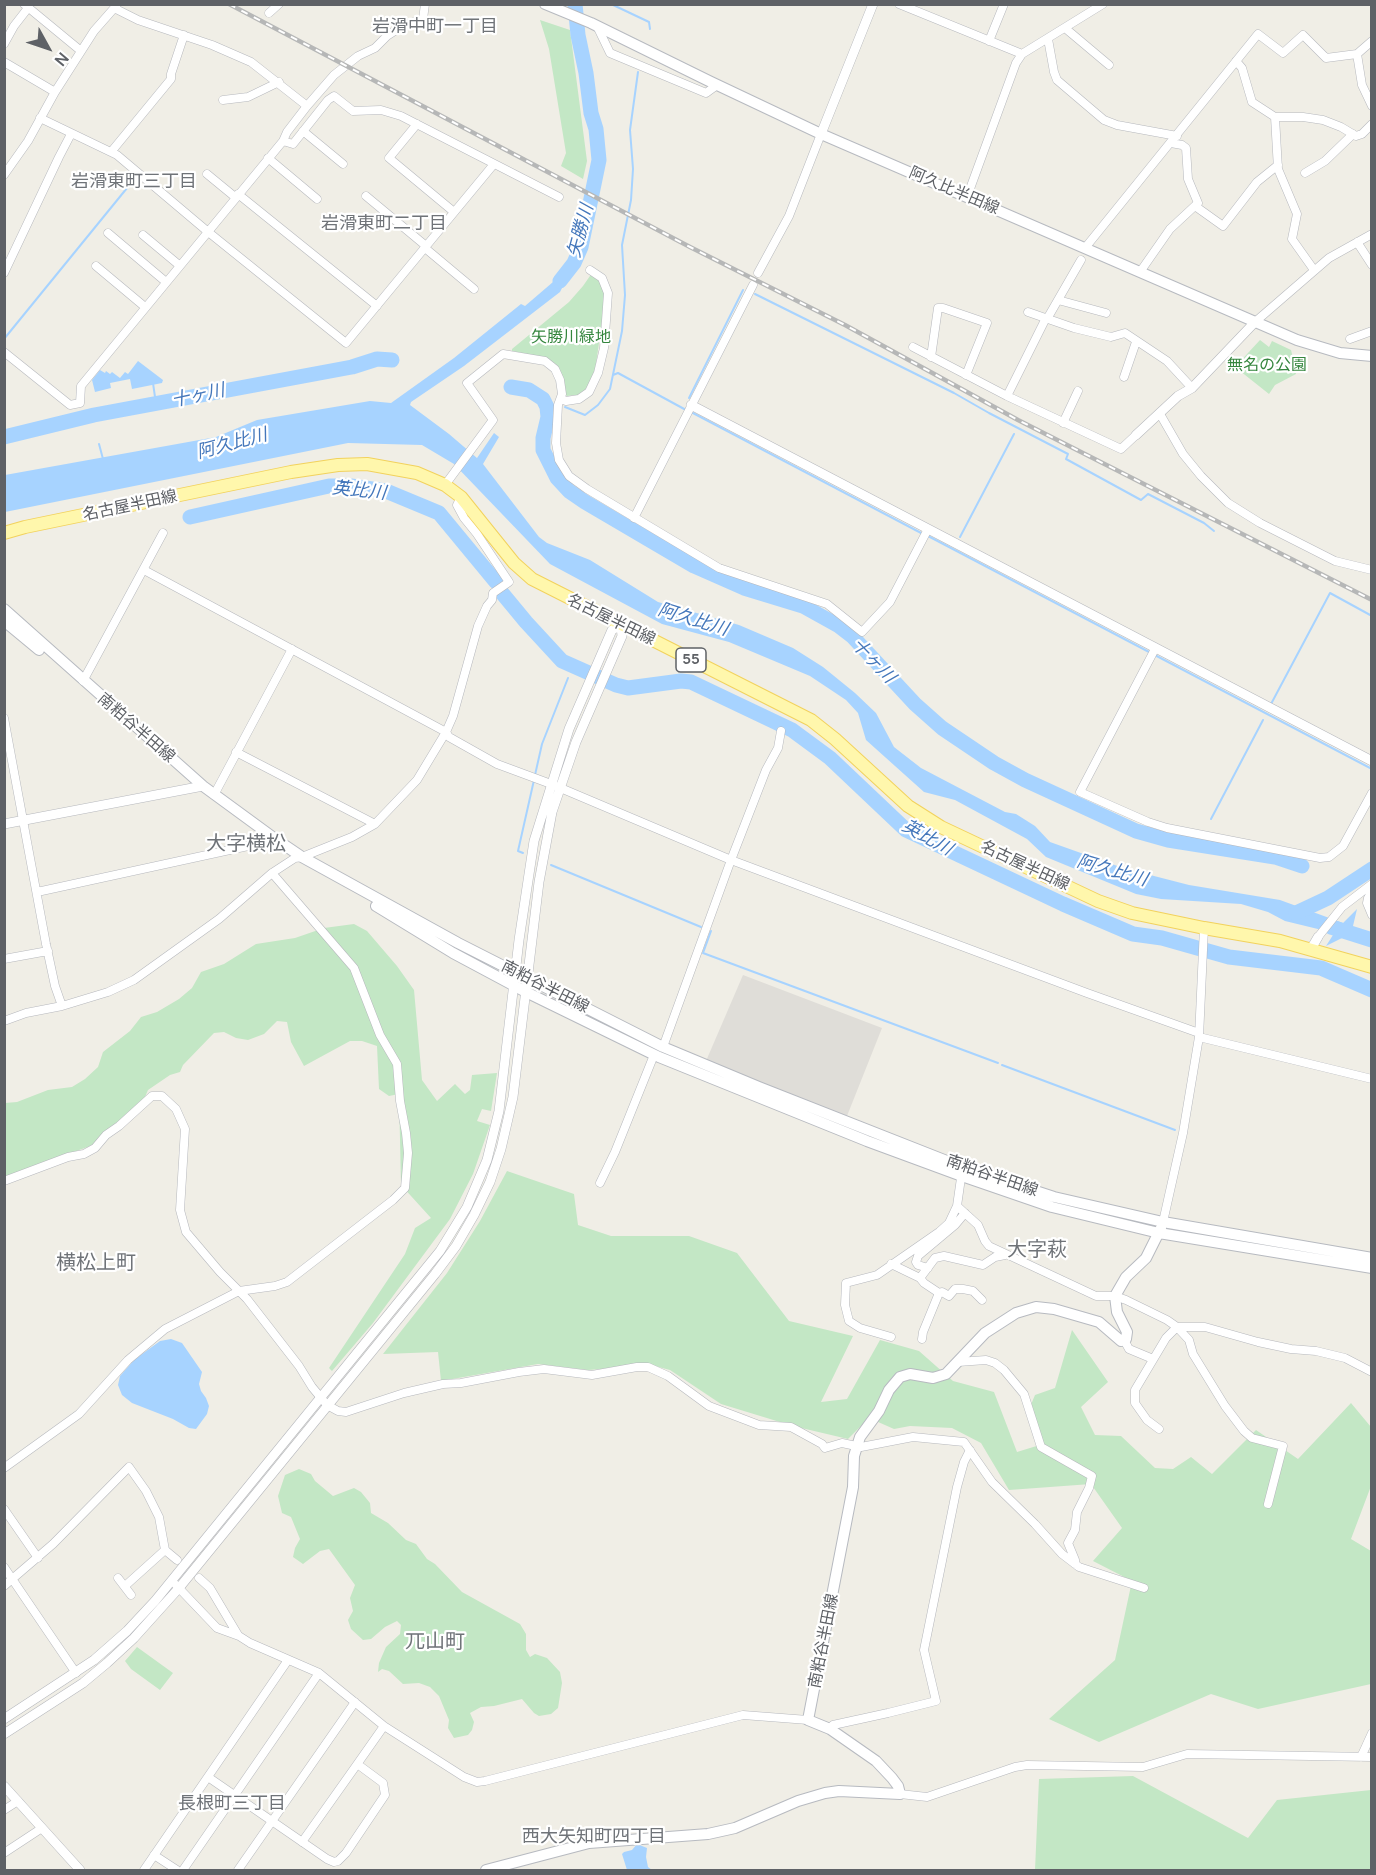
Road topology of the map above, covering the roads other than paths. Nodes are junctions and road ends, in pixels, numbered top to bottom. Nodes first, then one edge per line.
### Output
1 (279, 4) edge
2 (425, 4) edge
3 (873, 4) edge
4 (899, 4) edge
5 (1004, 4) edge
6 (1103, 4) edge
7 (547, 5) edge
8 (26, 6) edge
9 (115, 6) edge
10 (269, 13) dead end
11 (593, 24) junction
12 (1065, 28) junction
13 (184, 35) junction
14 (1048, 39) junction
15 (989, 41) junction
16 (1371, 41) edge
17 (4, 44) edge
18 (81, 51) junction
19 (1022, 54) junction
20 (1357, 54) junction
21 (1236, 61) junction
22 (4, 62) edge
23 (1109, 65) dead end
24 (279, 82) junction
25 (717, 85) junction
26 (55, 92) junction
27 (223, 100) dead end
28 (307, 106) junction
29 (1371, 106) edge
30 (1275, 117) junction
31 (40, 118) junction
32 (417, 124) junction
33 (1370, 130) edge
34 (303, 131) junction
35 (71, 134) junction
36 (821, 134) junction
37 (1353, 134) junction
38 (1177, 136) junction
39 (283, 141) junction
40 (1171, 143) junction
41 (111, 152) junction
42 (268, 158) junction
43 (343, 164) dead end
44 (494, 164) junction
45 (1278, 165) junction
46 (1305, 173) dead end
47 (207, 174) dead end
48 (4, 175) edge
49 (237, 196) junction
50 (366, 196) dead end
51 (559, 197) dead end
52 (967, 197) junction
53 (317, 199) dead end
54 (1195, 206) junction
55 (454, 212) junction
56 (207, 231) junction
57 (108, 233) dead end
58 (1371, 234) edge
59 (143, 235) dead end
60 (1357, 242) junction
61 (426, 247) junction
62 (1085, 249) junction
63 (1081, 260) dead end
64 (179, 265) junction
65 (1371, 265) edge
66 (96, 266) dead end
67 (590, 270) dead end
68 (1314, 270) junction
69 (1140, 272) junction
70 (4, 273) edge
71 (758, 273) dead end
72 (166, 282) junction
73 (753, 285) dead end
74 (474, 289) dead end
75 (1058, 300) junction
76 (377, 306) junction
77 (145, 307) junction
78 (1028, 312) dead end
79 (1106, 314) dead end
80 (1047, 319) junction
81 (1255, 322) junction
82 (1371, 331) edge
83 (1350, 339) dead end
84 (1136, 342) junction
85 (913, 347) dead end
86 (4, 352) edge
87 (1371, 356) edge
88 (931, 357) junction
89 (966, 375) junction
90 (1124, 378) dead end
91 (1192, 388) junction
92 (1078, 391) dead end
93 (1007, 396) junction
94 (561, 399) junction
95 (691, 405) junction
96 (1160, 414) junction
97 (1063, 423) junction
98 (1136, 435) joint
99 (449, 480) junction
100 (461, 497) junction
101 (634, 518) junction
102 (928, 529) junction
103 (4, 533) edge
104 (163, 533) dead end
105 (144, 570) junction
106 (1371, 570) edge
107 (4, 609) edge
108 (4, 621) edge
109 (621, 625) junction
110 (292, 649) junction
111 (1155, 649) junction
112 (84, 681) junction
113 (4, 718) edge
114 (781, 731) dead end
115 (446, 732) junction
116 (236, 752) junction
117 (1371, 761) edge
118 (199, 786) junction
119 (556, 786) junction
120 (1371, 793) edge
121 (214, 795) junction
122 (24, 821) junction
123 (4, 824) edge
124 (375, 824) junction
125 (271, 842) junction
126 (299, 857) junction
127 (731, 860) junction
128 (272, 873) junction
129 (1371, 884) edge
130 (37, 892) junction
131 (1371, 892) edge
132 (1371, 915) edge
133 (1204, 928) junction
134 (1318, 937) joint
135 (1311, 949) junction
136 (48, 951) junction
137 (4, 959) edge
138 (1371, 966) edge
139 (515, 972) junction
140 (526, 978) junction
141 (514, 985) junction
142 (526, 992) junction
143 (62, 1006) junction
144 (4, 1022) edge
145 (1199, 1035) junction
146 (663, 1047) junction
147 (654, 1055) junction
148 (1371, 1079) edge
149 (962, 1171) junction
150 (4, 1181) edge
151 (600, 1183) dead end
152 (957, 1206) junction
153 (964, 1213) junction
154 (1161, 1228) junction
155 (1005, 1255) junction
156 (1371, 1258) edge
157 (891, 1264) junction
158 (928, 1268) junction
159 (1371, 1268) edge
160 (920, 1278) junction
161 (239, 1292) junction
162 (939, 1293) junction
163 (1115, 1296) junction
164 (982, 1300) dead end
165 (1177, 1327) junction
166 (891, 1337) dead end
167 (922, 1339) dead end
168 (1124, 1340) junction
169 (1153, 1359) junction
170 (958, 1362) junction
171 (1371, 1372) edge
172 (324, 1401) junction
173 (1159, 1429) dead end
174 (856, 1446) junction
175 (970, 1450) junction
176 (5, 1468) edge
177 (1268, 1504) dead end
178 (4, 1509) edge
179 (165, 1550) junction
180 (38, 1558) junction
181 (177, 1560) dead end
182 (1075, 1564) junction
183 (4, 1567) edge
184 (118, 1578) dead end
185 (199, 1578) dead end
186 (14, 1580) junction
187 (172, 1581) junction
188 (4, 1586) edge
189 (125, 1586) junction
190 (179, 1588) junction
191 (1144, 1588) dead end
192 (131, 1595) dead end
193 (238, 1636) junction
194 (288, 1660) junction
195 (76, 1672) junction
196 (319, 1673) junction
197 (355, 1701) junction
198 (4, 1719) edge
199 (808, 1720) junction
200 (384, 1726) junction
201 (830, 1729) junction
202 (1371, 1733) edge
203 (4, 1734) edge
204 (1361, 1757) junction
205 (1371, 1757) edge
206 (358, 1763) junction
207 (208, 1777) junction
208 (4, 1786) edge
209 (900, 1794) junction
210 (234, 1796) junction
211 (18, 1801) junction
212 (4, 1810) edge
213 (271, 1822) junction
214 (42, 1828) junction
215 (302, 1842) junction
216 (4, 1853) edge
217 (154, 1855) junction
218 (80, 1870) edge
219 (144, 1870) edge
220 (177, 1870) edge
221 (183, 1870) edge
222 (238, 1870) edge
223 (486, 1870) edge

1 - 10 street
2 - 28 street
3 - 36 street
4 - 15 street
5 - 15 street
6 - 12 street
7 - 11 main road, 阿久比半田線
8 - 17 street
8 - 18 street
9 - 13 street
9 - 18 street
11 - 25 main road, 阿久比半田線
11 - 25 street
12 - 14 street
12 - 23 street
13 - 24 street
13 - 41 street
14 - 19 street
14 - 38 street
15 - 19 street
16 - 20 street
18 - 26 street
19 - 52 street
20 - 21 street
20 - 29 street
21 - 30 street
21 - 38 street
22 - 26 street
24 - 27 street
24 - 28 street
25 - 36 main road, 阿久比半田線
26 - 31 street
28 - 39 street
30 - 37 street
30 - 45 street
31 - 35 street
31 - 48 street
32 - 34 street
32 - 44 street
32 - 55 street
33 - 37 street
34 - 39 street
34 - 43 street
35 - 41 street
35 - 70 street
36 - 52 main road, 阿久比半田線
36 - 71 street
37 - 46 street
38 - 40 street
39 - 42 street
40 - 54 street
40 - 62 street
41 - 56 street
42 - 49 street
42 - 53 street
44 - 51 street
44 - 55 street
45 - 54 street
45 - 68 street
47 - 49 street
49 - 56 street
49 - 76 street
50 - 61 street
52 - 62 main road, 阿久比半田線
54 - 69 street
55 - 61 street
56 - 64 street
56 - 76 street
57 - 72 street
58 - 60 street
59 - 64 street
60 - 65 street
60 - 68 street
61 - 74 street
61 - 76 street
62 - 69 main road, 阿久比半田線
63 - 75 street
64 - 72 street
66 - 77 street
67 - 94 street
68 - 81 street
69 - 81 main road, 阿久比半田線
72 - 77 street
73 - 95 street
75 - 79 street
75 - 80 street
77 - 86 street
78 - 80 street
80 - 84 street
80 - 93 street
81 - 87 main road, 阿久比半田線
81 - 91 street
82 - 83 street
84 - 90 street
84 - 91 street
85 - 88 street
88 - 89 street
88 - 89 street
89 - 93 street
91 - 96 street
92 - 97 street
93 - 97 street
94 - 99 street
94 - 101 street
95 - 101 street
95 - 102 street
96 - 98 street
96 - 106 street
97 - 98 street
99 - 100 main road, 名古屋半田線 / 55
99 - 103 main road, 名古屋半田線 / 55
100 - 109 main road, 名古屋半田線 / 55
100 - 115 street
101 - 102 street
102 - 111 street
104 - 105 street
105 - 110 street
105 - 112 street
107 - 112 main road, 南粕谷半田線
108 - 118 main road, 南粕谷半田線
109 - 119 street
109 - 119 street
109 - 133 main road, 名古屋半田線 / 55
110 - 115 street
110 - 116 street
111 - 117 street
111 - 120 street
112 - 118 main road, 南粕谷半田線
113 - 122 street
114 - 127 street
115 - 119 street
115 - 124 street
116 - 121 street
116 - 124 street
118 - 121 main road, 南粕谷半田線
118 - 122 street
118 - 125 main road, 南粕谷半田線
119 - 127 street
119 - 139 street
119 - 140 street
121 - 126 main road, 南粕谷半田線
122 - 123 street
122 - 130 street
124 - 126 street
125 - 126 main road, 南粕谷半田線
125 - 130 street
126 - 128 street
126 - 139 main road, 南粕谷半田線
126 - 141 main road, 南粕谷半田線
127 - 145 street
127 - 146 street
128 - 143 street
128 - 161 street
129 - 134 street
130 - 136 street
131 - 132 street
133 - 135 main road, 名古屋半田線 / 55
133 - 145 street
134 - 135 street
135 - 138 main road, 名古屋半田線 / 55
136 - 137 street
136 - 143 street
139 - 140 main road, 南粕谷半田線
139 - 141 street
140 - 142 street
140 - 146 main road, 南粕谷半田線
141 - 142 main road, 南粕谷半田線
141 - 172 street
142 - 147 main road, 南粕谷半田線
142 - 172 street
143 - 144 street
145 - 148 street
145 - 154 street
146 - 149 main road, 南粕谷半田線
147 - 149 main road, 南粕谷半田線
147 - 151 street
149 - 152 street
149 - 154 main road, 南粕谷半田線
150 - 161 street
152 - 153 street
152 - 157 street
153 - 155 street
153 - 158 street
154 - 156 main road, 南粕谷半田線
154 - 159 main road, 南粕谷半田線
154 - 163 main road
155 - 158 street
155 - 163 street
157 - 160 street
157 - 166 street
158 - 160 street
160 - 162 street
161 - 172 street
161 - 176 street
162 - 164 street
162 - 167 street
163 - 165 street
163 - 168 main road
165 - 169 street
165 - 171 street
165 - 177 street
168 - 169 street
168 - 170 main road, 南粕谷半田線
169 - 173 street
170 - 174 main road, 南粕谷半田線
170 - 182 street
172 - 174 street
172 - 187 street
172 - 190 street
174 - 175 street
174 - 199 main road, 南粕谷半田線
175 - 182 street
175 - 201 street
178 - 180 street
179 - 180 street
179 - 181 street
179 - 189 street
180 - 186 street
182 - 191 street
183 - 186 street
184 - 189 street
185 - 193 street
186 - 188 street
186 - 195 street
187 - 190 street
187 - 195 street
189 - 192 street
190 - 193 street
190 - 203 street
193 - 194 street
194 - 196 street
194 - 207 street
195 - 198 street
196 - 197 street
196 - 210 street
197 - 200 street
197 - 213 street
199 - 200 street
199 - 201 main road
200 - 206 street
201 - 209 main road
202 - 204 street
204 - 205 street
204 - 209 street
206 - 215 street
206 - 215 street
207 - 210 street
207 - 217 street
208 - 211 street
209 - 223 main road
210 - 213 street
210 - 221 street
211 - 212 street
211 - 214 street
213 - 215 street
213 - 222 street
214 - 216 street
214 - 218 street
217 - 219 street
217 - 220 street

